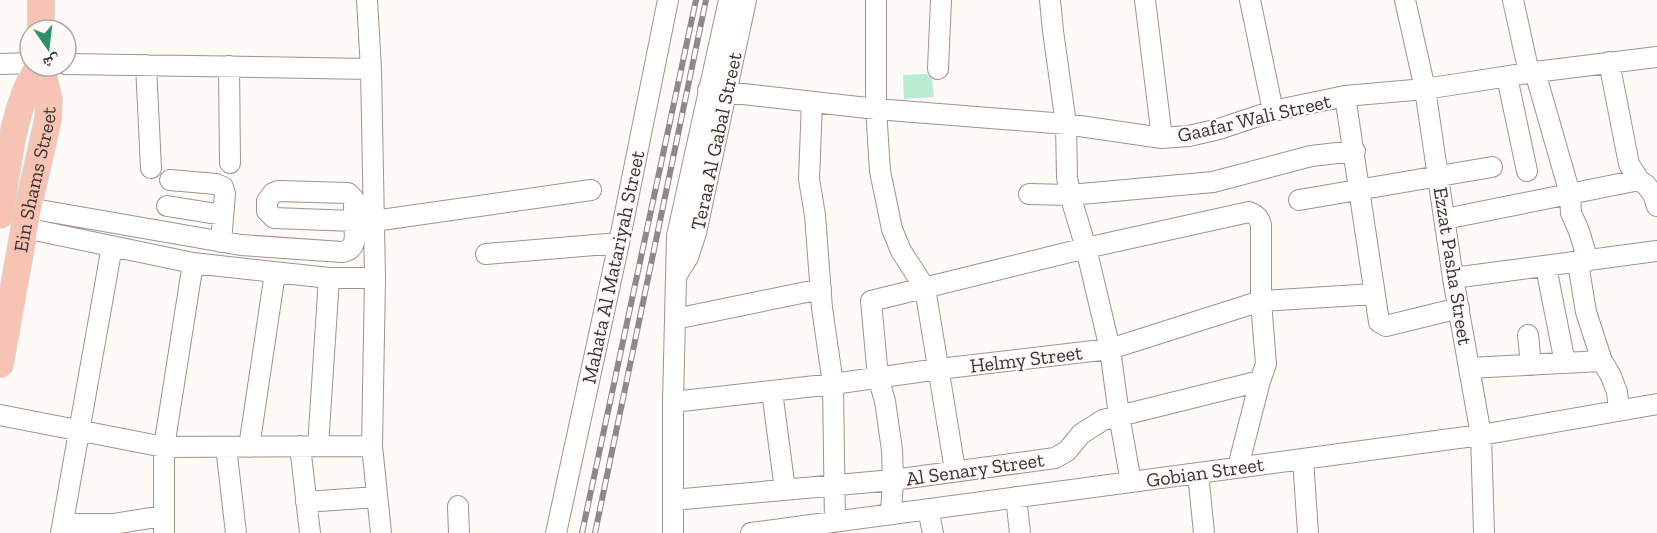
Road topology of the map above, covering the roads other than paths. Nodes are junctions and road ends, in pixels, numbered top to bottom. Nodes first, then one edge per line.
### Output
1 (41, 0) edge
2 (367, 0) edge
3 (668, 0) edge
4 (729, 0) edge
5 (746, 0) edge
6 (876, 0) edge
7 (941, 0) edge
8 (1050, 0) edge
9 (1145, 0) edge
10 (1250, 0) edge
11 (1405, 0) edge
12 (1513, 0) edge
13 (41, 18) edge
14 (1657, 57) edge
15 (1609, 62) junction
16 (18, 63) edge
17 (0, 64) edge
18 (78, 64) edge
19 (146, 65) junction
20 (229, 66) junction
21 (371, 69) junction
22 (938, 69) dead end
23 (1532, 73) junction
24 (1508, 77) junction
25 (31, 78) edge
26 (43, 78) edge
27 (1425, 89) junction
28 (717, 91) junction
29 (1346, 96) junction
30 (812, 102) junction
31 (876, 109) junction
32 (1273, 111) junction
33 (1066, 124) junction
34 (1162, 138) junction
35 (1355, 151) junction
36 (230, 163) dead end
37 (1492, 167) dead end
38 (150, 168) dead end
39 (1527, 171) dead end
40 (3, 175) edge
41 (1438, 176) junction
42 (170, 180) dead end
43 (1639, 180) junction
44 (591, 190) dead end
45 (1360, 190) junction
46 (1029, 194) dead end
47 (1570, 194) junction
48 (1070, 195) junction
49 (1299, 200) dead end
50 (167, 206) dead end
51 (1657, 206) edge
52 (0, 215) edge
53 (223, 215) junction
54 (26, 218) junction
55 (1445, 219) junction
56 (364, 221) junction
57 (221, 242) junction
58 (619, 243) junction
59 (112, 246) junction
60 (1086, 248) junction
61 (1657, 251) edge
62 (486, 254) dead end
63 (194, 262) junction
64 (1583, 262) junction
65 (1546, 267) junction
66 (275, 273) junction
67 (329, 278) junction
68 (1454, 278) junction
69 (375, 279) junction
70 (925, 288) junction
71 (821, 289) junction
72 (1374, 294) junction
73 (1262, 301) junction
74 (1460, 308) junction
75 (675, 319) junction
76 (1528, 335) dead end
77 (1110, 349) junction
78 (1602, 361) junction
79 (1565, 363) junction
80 (0, 364) edge
81 (1531, 365) junction
82 (1469, 368) junction
83 (939, 369) junction
84 (878, 377) junction
85 (1260, 381) junction
86 (833, 384) junction
87 (772, 391) junction
88 (673, 402) junction
89 (1657, 404) edge
90 (1619, 410) junction
91 (0, 415) edge
92 (1119, 415) junction
93 (79, 432) junction
94 (1481, 435) junction
95 (309, 446) junction
96 (372, 446) junction
97 (164, 447) junction
98 (226, 447) junction
99 (249, 447) junction
100 (1303, 459) junction
101 (1238, 467) junction
102 (955, 471) junction
103 (1198, 473) junction
104 (893, 480) junction
105 (1131, 482) junction
106 (836, 486) junction
107 (785, 490) junction
108 (377, 497) junction
109 (1016, 497) junction
110 (673, 500) junction
111 (306, 502) junction
112 (458, 506) dead end
113 (928, 509) junction
114 (891, 514) junction
115 (836, 522) junction
116 (163, 524) edge
117 (867, 525) edge
118 (62, 529) edge
119 (236, 533) edge
120 (310, 533) edge
121 (381, 533) edge
122 (459, 533) edge
123 (556, 533) edge
124 (673, 533) edge
125 (751, 533) edge
126 (933, 533) edge
127 (1020, 533) edge
128 (1204, 533) edge
129 (1308, 533) edge
130 (1484, 533) edge

1 - 13 main road
2 - 21 street
3 - 58 street, Mahata Al Matariyah Street
4 - 28 street, Teraa Al Gabal Street
5 - 28 street, Teraa Al Gabal Street
6 - 31 street
7 - 22 street
8 - 33 street
9 - 34 street
10 - 32 street
11 - 27 street, Ezzat Pasha Street
12 - 23 street
14 - 15 street, Gaafar Wali Street
15 - 23 street, Gaafar Wali Street
15 - 43 street
16 - 17 street
18 - 19 street
19 - 20 street
19 - 38 street
20 - 21 street
20 - 36 street
21 - 56 street
23 - 24 street, Gaafar Wali Street
23 - 47 street
24 - 27 street, Gaafar Wali Street
24 - 39 street
25 - 40 main road, Ein Shams Street
26 - 54 main road, Ein Shams Street
27 - 29 street, Gaafar Wali Street
27 - 41 street, Ezzat Pasha Street
28 - 30 street, Gaafar Wali Street
28 - 75 street, Teraa Al Gabal Street
29 - 32 street, Gaafar Wali Street
29 - 35 street
30 - 31 street, Gaafar Wali Street
30 - 71 street
31 - 33 street, Gaafar Wali Street
31 - 70 street
32 - 34 street, Gaafar Wali Street
33 - 34 street, Gaafar Wali Street
33 - 48 street
35 - 45 street
35 - 48 street
37 - 41 street
40 - 52 main road, Ein Shams Street
41 - 45 street
41 - 55 street, Ezzat Pasha Street
42 - 53 street
43 - 47 street
43 - 51 street
44 - 56 street
45 - 49 street
45 - 72 street
46 - 48 street
47 - 55 street
47 - 64 street
48 - 60 street
50 - 53 street
53 - 57 street
54 - 57 street
54 - 59 street
54 - 80 main road, Ein Shams Street
55 - 68 street, Ezzat Pasha Street
56 - 57 street
56 - 69 street
58 - 62 street
58 - 123 street, Mahata Al Matariyah Street
59 - 63 street
59 - 93 street
60 - 70 street
60 - 73 street
60 - 77 street
61 - 64 street
63 - 66 street
63 - 97 street
64 - 65 street
64 - 78 street
65 - 68 street
65 - 79 street
66 - 67 street
66 - 99 street
67 - 69 street
67 - 95 street
68 - 74 street, Ezzat Pasha Street
69 - 96 street
70 - 83 street
70 - 84 street
71 - 75 street
71 - 86 street
72 - 73 street, Helmy Street
72 - 74 street
73 - 77 street, Helmy Street
73 - 85 street
74 - 82 street, Ezzat Pasha Street
75 - 88 street, Teraa Al Gabal Street
76 - 81 street
77 - 83 street, Helmy Street
77 - 92 street
78 - 79 street
78 - 90 street
79 - 81 street
81 - 82 street
82 - 94 street, Ezzat Pasha Street
83 - 84 street, Helmy Street
83 - 102 street
84 - 86 street, Helmy Street
84 - 104 street
85 - 92 street, Al Senary Street
85 - 101 street
86 - 87 street, Helmy Street
86 - 106 street
87 - 88 street, Helmy Street
87 - 107 street
88 - 110 street, Teraa Al Gabal Street
89 - 90 street, Gobian Street
90 - 94 street, Gobian Street
91 - 93 street
92 - 102 street, Al Senary Street
92 - 105 street
93 - 97 street
93 - 118 street
94 - 100 street, Gobian Street
94 - 130 street, Ezzat Pasha Street
95 - 96 street
95 - 99 street
95 - 111 street
96 - 108 street
97 - 98 street
97 - 116 street
98 - 99 street
98 - 119 street
100 - 101 street, Gobian Street
100 - 129 street
101 - 103 street, Gobian Street
102 - 104 street, Al Senary Street
103 - 105 street, Gobian Street
103 - 128 street
104 - 106 street, Al Senary Street
104 - 114 street
105 - 109 street, Gobian Street
106 - 107 street, Al Senary Street
106 - 115 street
107 - 110 street, Al Senary Street
108 - 111 street
108 - 121 street
109 - 113 street, Gobian Street
109 - 127 street
110 - 124 street, Teraa Al Gabal Street
111 - 120 street
112 - 122 street
113 - 114 street, Gobian Street
113 - 126 street
114 - 117 street, Gobian Street
115 - 117 street, Gobian Street
115 - 125 street, Gobian Street
116 - 118 street

